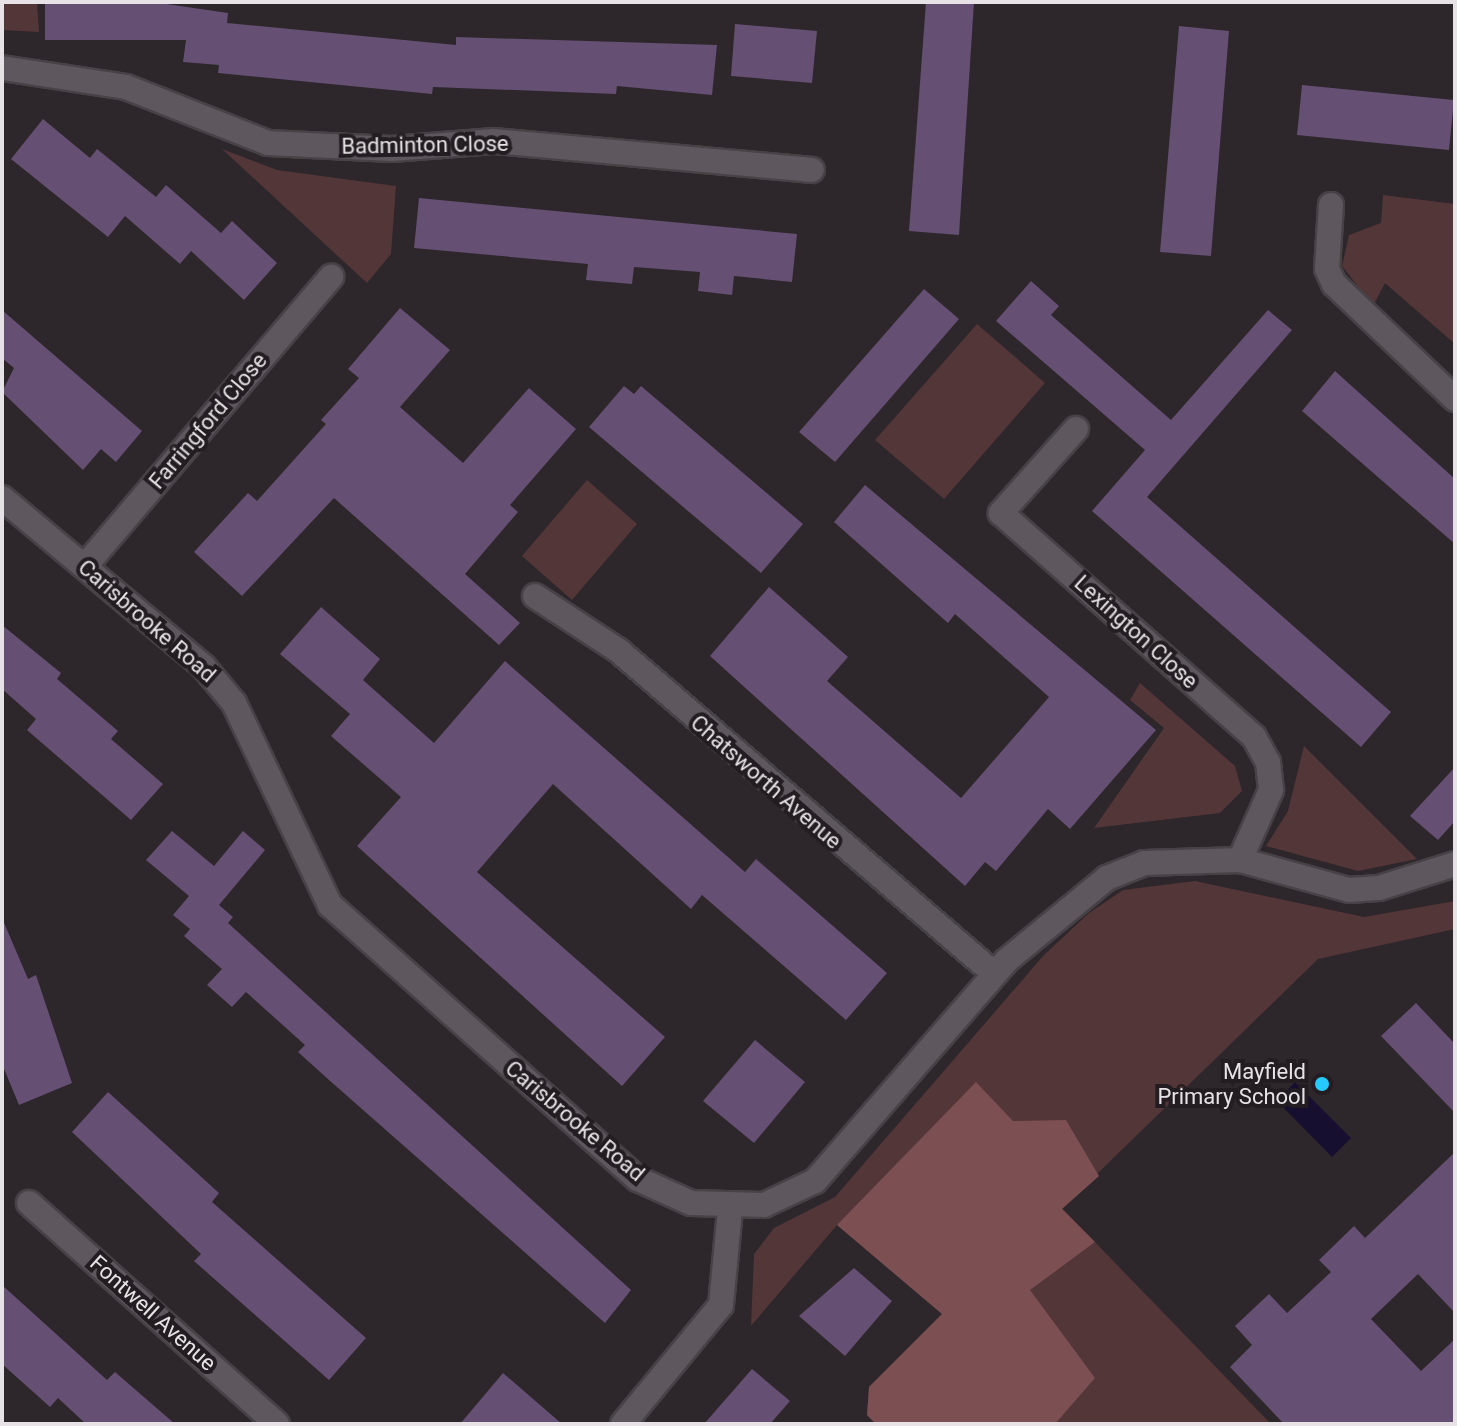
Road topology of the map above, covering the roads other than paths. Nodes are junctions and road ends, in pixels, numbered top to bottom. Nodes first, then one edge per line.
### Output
1 (2, 68) edge
2 (812, 170) dead end
3 (1331, 205) dead end
4 (331, 277) dead end
5 (1455, 399) edge
6 (1076, 429) dead end
7 (2, 498) edge
8 (85, 566) junction
9 (535, 596) dead end
10 (1240, 860) junction
11 (1455, 864) edge
12 (994, 974) junction
13 (29, 1203) dead end
14 (730, 1209) junction
15 (277, 1424) edge
16 (623, 1424) edge

1 - 2 street, Badminton Close
3 - 5 street
4 - 8 street, Farringford Close
6 - 10 street, Lexington Close
7 - 8 street, Carisbrooke Road
8 - 14 street, Carisbrooke Road
9 - 12 street, Chatsworth Avenue
10 - 11 street, Carisbrooke Road
10 - 12 street, Carisbrooke Road
12 - 14 street, Carisbrooke Road
13 - 15 street, Fontwell Avenue
14 - 16 street

